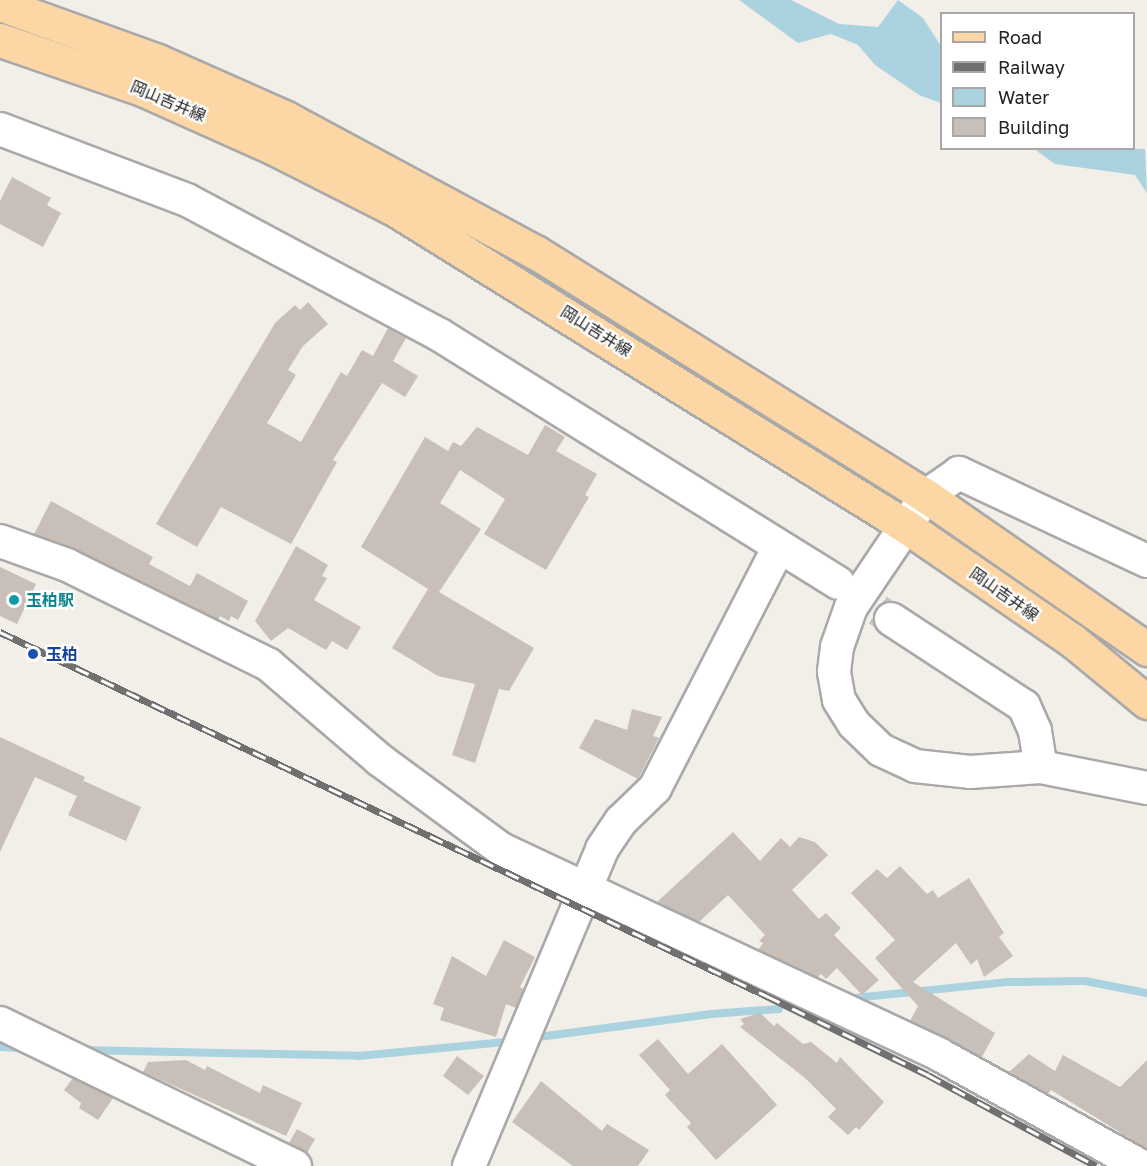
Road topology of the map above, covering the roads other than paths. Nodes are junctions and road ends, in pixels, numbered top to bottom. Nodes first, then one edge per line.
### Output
1 (0, 3) edge
2 (0, 40) edge
3 (0, 129) edge
4 (926, 496) junction
5 (907, 526) junction
6 (0, 541) edge
7 (778, 549) junction
8 (1147, 561) edge
9 (838, 583) tunnel mouth
10 (891, 619) tunnel mouth
11 (1147, 650) edge
12 (1147, 702) edge
13 (1041, 767) junction
14 (1147, 788) edge
15 (586, 889) junction
16 (0, 1023) edge
17 (295, 1166) edge
18 (470, 1166) edge
19 (1141, 1166) edge

1 - 4 main road, 岡山吉井線
2 - 5 main road, 岡山吉井線
3 - 7 street
4 - 5 street
4 - 8 street
4 - 11 main road, 岡山吉井線
5 - 12 main road, 岡山吉井線
5 - 13 street
6 - 15 street
7 - 9 street
7 - 15 street
10 - 13 street
13 - 14 street
15 - 18 street
15 - 19 street
16 - 17 street

